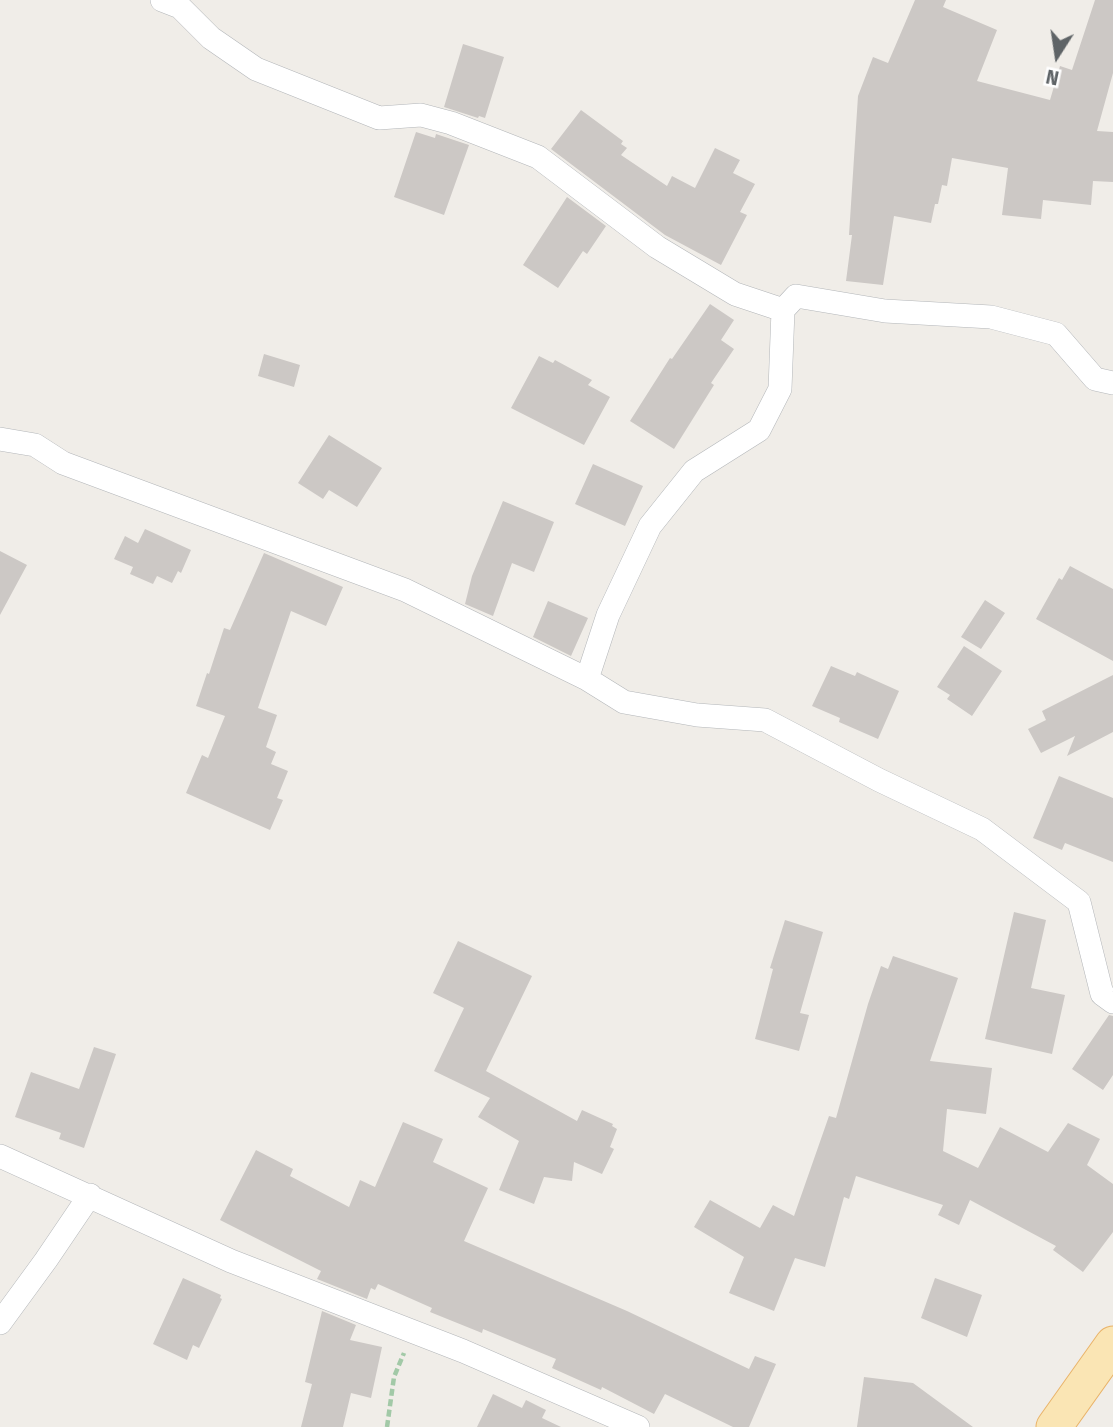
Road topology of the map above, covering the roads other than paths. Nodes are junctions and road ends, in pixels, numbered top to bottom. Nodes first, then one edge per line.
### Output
1 (163, 0) edge
2 (783, 310) junction
3 (1113, 383) edge
4 (0, 439) edge
5 (586, 679) junction
6 (1113, 1002) edge
7 (0, 1156) edge
8 (90, 1195) junction
9 (0, 1323) edge
10 (1113, 1344) edge
11 (638, 1427) edge
12 (1054, 1427) edge

1 - 2 street
2 - 3 street
2 - 5 street
4 - 5 street
5 - 6 street
7 - 8 street
8 - 9 street
8 - 11 street
10 - 12 main road

